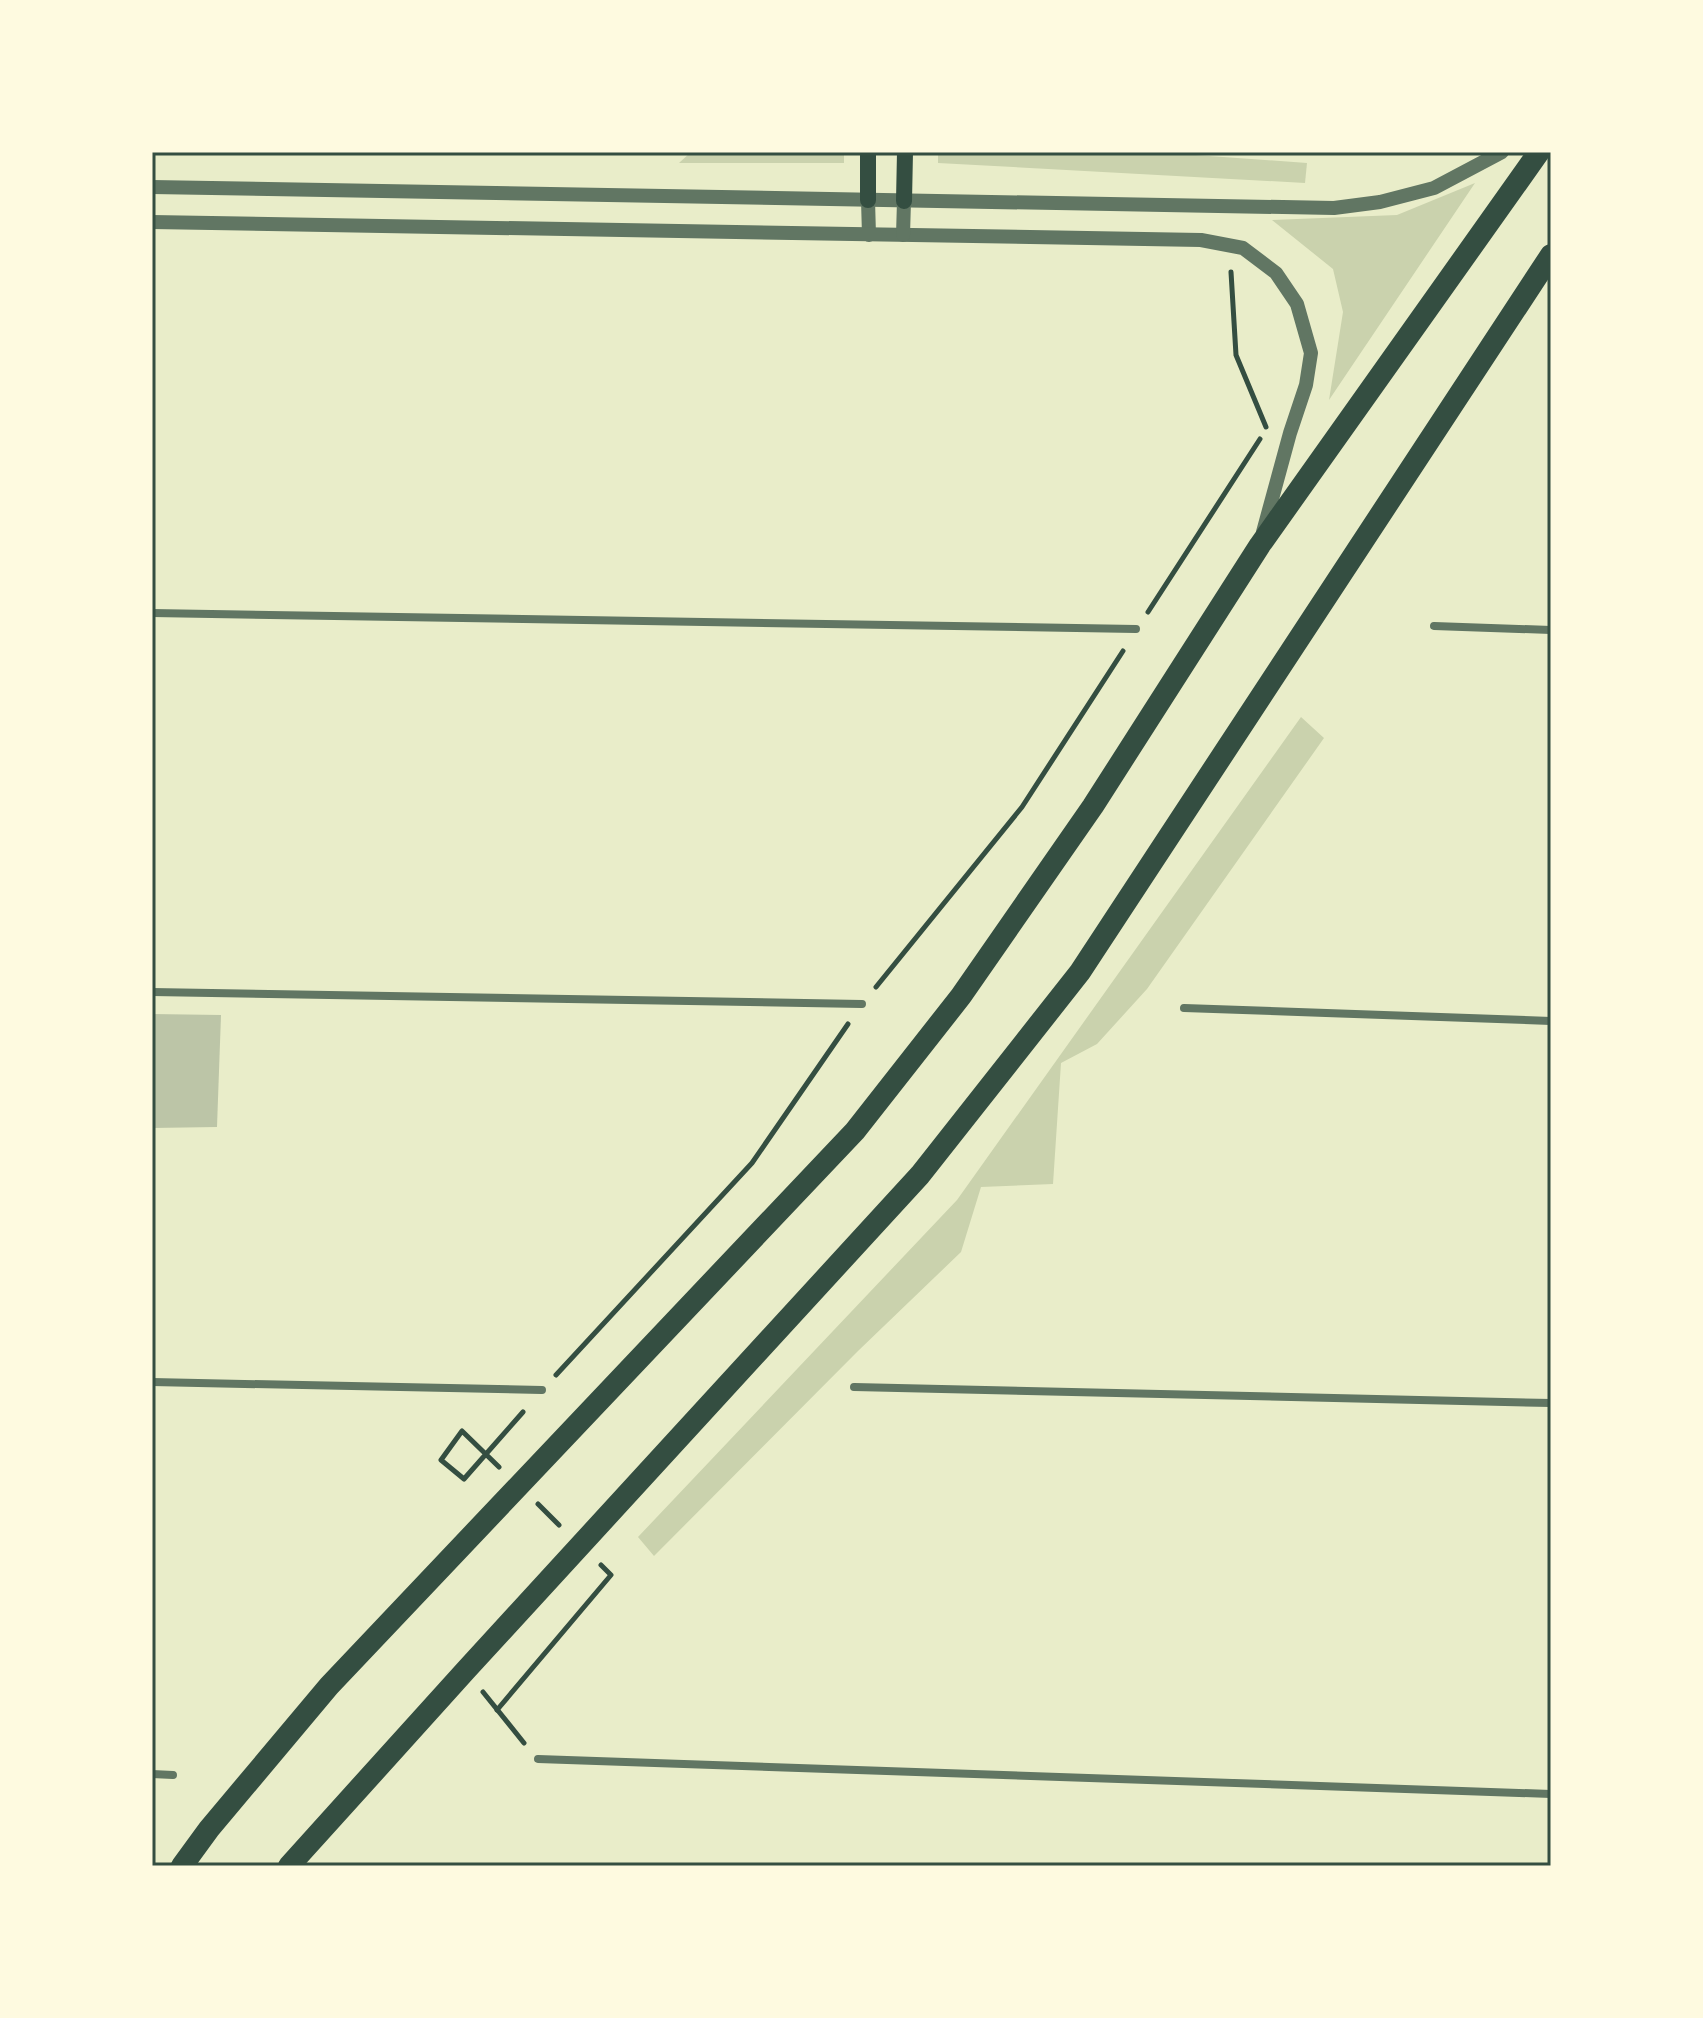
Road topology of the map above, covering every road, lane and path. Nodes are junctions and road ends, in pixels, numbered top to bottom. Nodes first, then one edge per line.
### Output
1 (868, 152) edge
2 (905, 152) edge
3 (1502, 152) edge
4 (1539, 152) edge
5 (152, 187) edge
6 (868, 200) junction
7 (904, 201) junction
8 (152, 222) edge
9 (869, 235) junction
10 (903, 235) junction
11 (1201, 240) junction
12 (1551, 255) edge
13 (1260, 545) junction
14 (152, 613) edge
15 (1434, 626) dead end
16 (1136, 629) joint
17 (1551, 630) edge
18 (152, 992) edge
19 (862, 1004) dead end
20 (1184, 1008) dead end
21 (1551, 1021) edge
22 (152, 1382) edge
23 (854, 1387) dead end
24 (542, 1390) joint
25 (1551, 1403) edge
26 (462, 1431) dead end
27 (611, 1575) dead end
28 (466, 1670) junction
29 (497, 1710) junction
30 (538, 1759) joint
31 (152, 1774) edge
32 (173, 1775) dead end
33 (1551, 1794) edge
34 (182, 1866) edge
35 (289, 1866) edge

1 - 6 main road
2 - 7 main road
3 - 7 street
4 - 13 highway
5 - 6 street
6 - 7 street
6 - 9 street
7 - 10 street
8 - 9 street
9 - 10 street
10 - 11 street
11 - 13 street
11 - 16 path
12 - 28 highway
13 - 34 highway
14 - 16 street
15 - 17 street
18 - 19 street
20 - 21 street
22 - 24 street
23 - 25 street
24 - 26 path
27 - 29 path
28 - 29 path
28 - 35 highway
29 - 30 path
30 - 33 street
31 - 32 street

